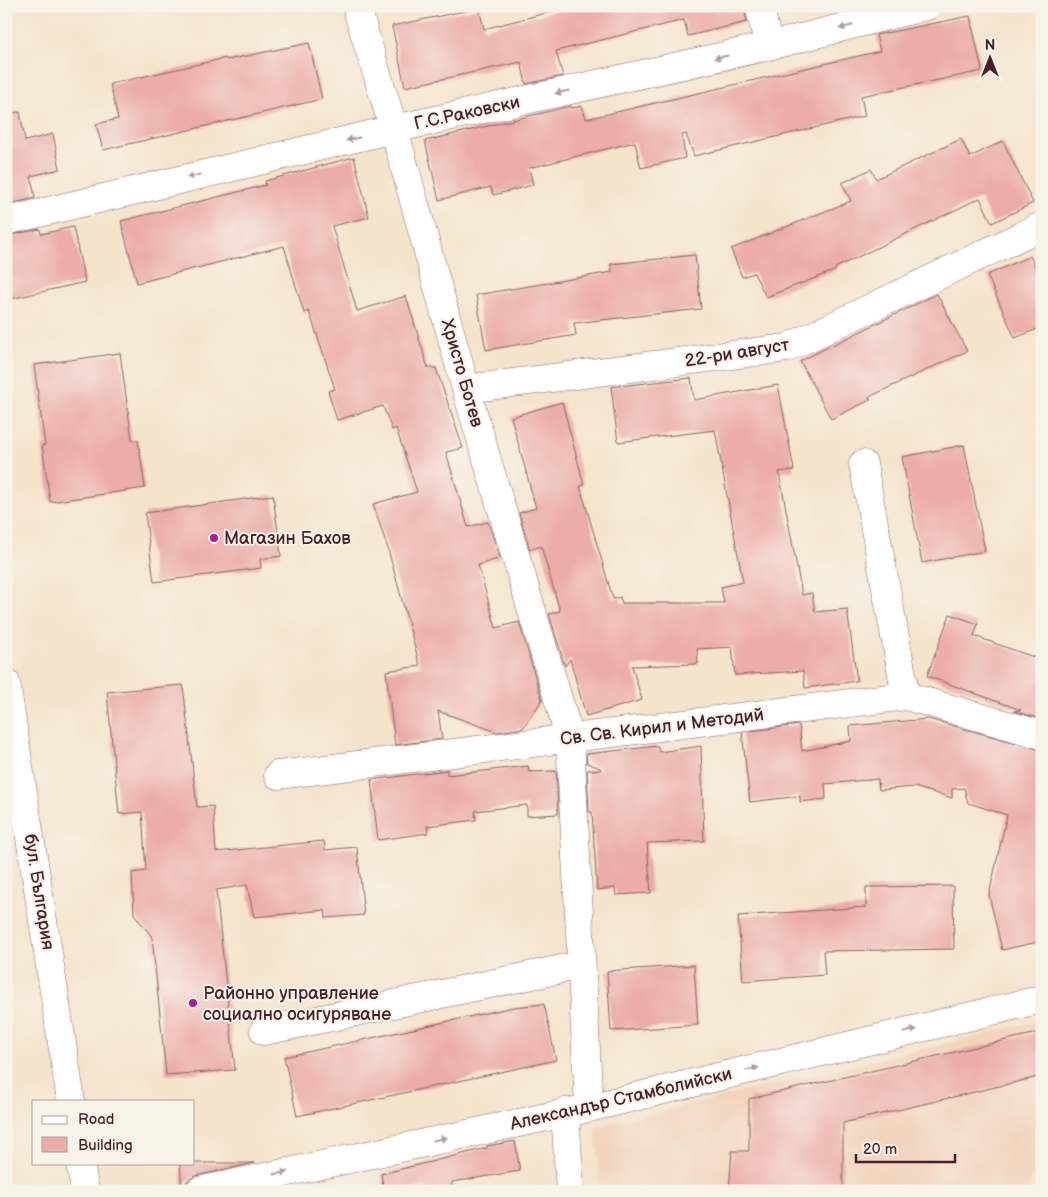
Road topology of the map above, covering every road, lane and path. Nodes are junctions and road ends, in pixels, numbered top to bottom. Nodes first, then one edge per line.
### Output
1 (356, 6) edge
2 (759, 6) edge
3 (927, 6) edge
4 (769, 46) junction
5 (394, 129) junction
6 (6, 221) edge
7 (1042, 226) edge
8 (466, 389) junction
9 (863, 464) dead end
10 (6, 683) edge
11 (906, 696) junction
12 (1042, 735) edge
13 (570, 739) junction
14 (278, 775) dead end
15 (16, 808) edge
16 (581, 965) junction
17 (1042, 999) edge
18 (264, 1031) dead end
19 (71, 1100) edge
20 (577, 1110) junction
21 (80, 1164) edge
22 (84, 1191) edge
23 (199, 1191) edge
24 (570, 1191) edge

1 - 5 street, Христо Ботев
2 - 4 street
3 -> 4 street, Г.С.Раковски
4 -> 5 street, Г.С.Раковски
5 -> 6 street, Г.С.Раковски
5 - 8 street, Христо Ботев
7 - 8 street, 22-ри август
8 - 13 street, Христо Ботев
9 - 11 street
10 - 15 street, бул. България
11 - 12 street, Св. Св. Кирил и Методий
11 - 13 street, Св. Св. Кирил и Методий
13 - 14 street, Св. Св. Кирил и Методий
13 - 16 street, Христо Ботев
15 - 19 street, бул. България
16 - 18 street
16 - 20 street, Христо Ботев
20 -> 17 street, Александър Стамболийски
23 -> 20 street, Александър Стамболийски
20 - 24 street
21 - 22 street

